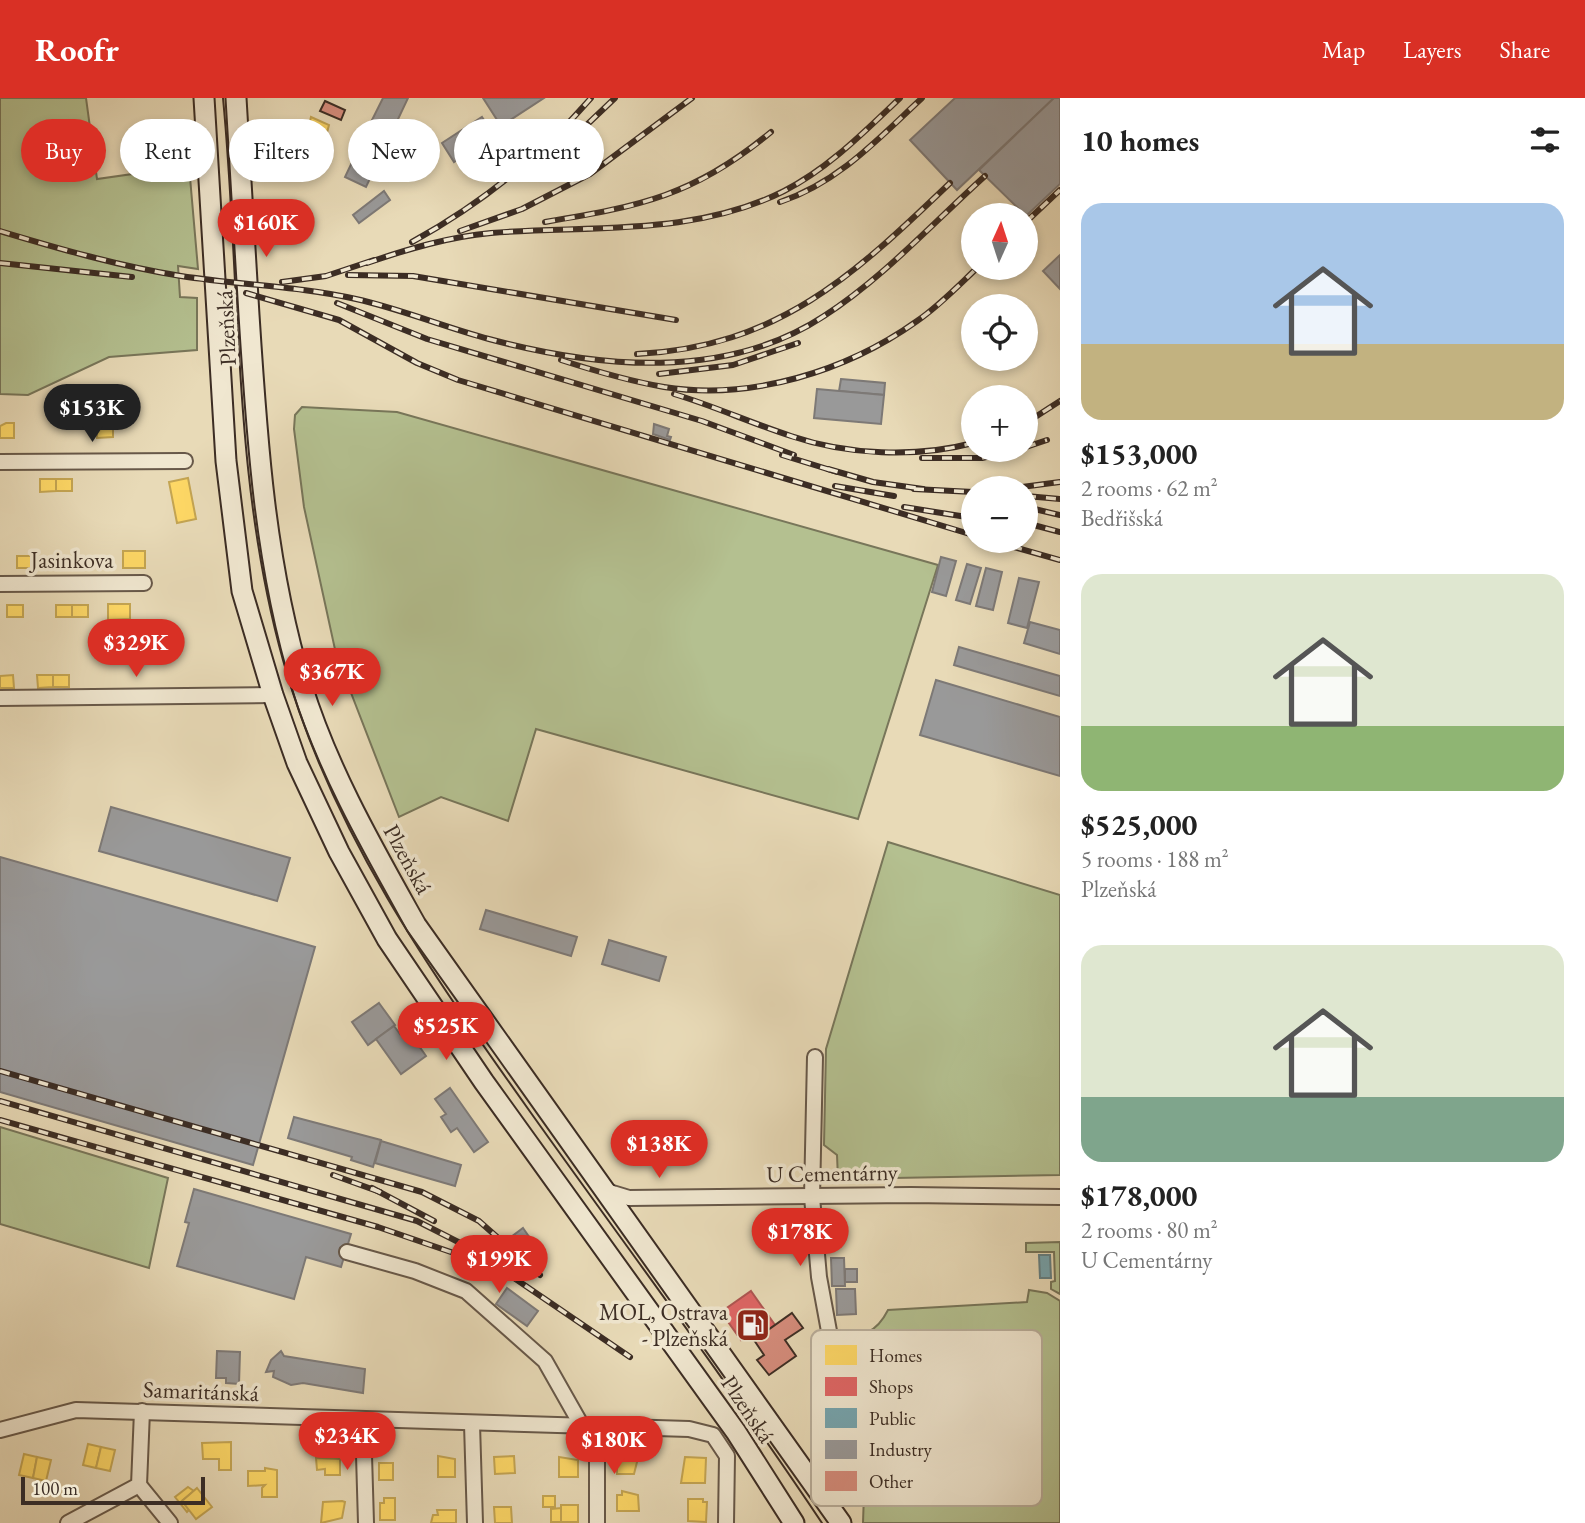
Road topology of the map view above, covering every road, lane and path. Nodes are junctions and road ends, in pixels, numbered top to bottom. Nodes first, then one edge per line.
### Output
1 (204, 98) edge
2 (236, 98) edge
3 (185, 461) dead end
4 (0, 462) edge
5 (144, 583) dead end
6 (0, 584) edge
7 (273, 695) junction
8 (0, 698) edge
9 (815, 1057) dead end
10 (606, 1191) junction
11 (812, 1197) junction
12 (1060, 1197) edge
13 (347, 1252) dead end
14 (829, 1330) edge
15 (142, 1411) junction
16 (363, 1421) junction
17 (472, 1424) junction
18 (590, 1428) junction
19 (0, 1430) edge
20 (811, 1481) edge
21 (139, 1485) junction
22 (829, 1506) edge
23 (68, 1523) edge
24 (170, 1523) edge
25 (366, 1523) edge
26 (475, 1523) edge
27 (597, 1523) edge
28 (726, 1523) edge
29 (794, 1523) edge
30 (841, 1523) edge

1 - 7 main road, Plzeňská
2 - 10 main road, Plzeňská
3 - 4 street
5 - 6 street, Jasinkova
7 - 8 street
7 - 29 main road, Plzeňská
9 - 11 street
10 - 11 street, U Cementárny
10 - 20 main road, Plzeňská
11 - 12 street, U Cementárny
11 - 14 street
13 - 18 street
15 - 16 street, Samaritánská
15 - 19 street, Samaritánská
15 - 21 street
16 - 17 street, Samaritánská
16 - 25 street
17 - 18 street, Samaritánská
17 - 26 street
18 - 27 street
18 - 28 street, Samaritánská
21 - 23 street
21 - 24 street
22 - 30 main road, Plzeňská

